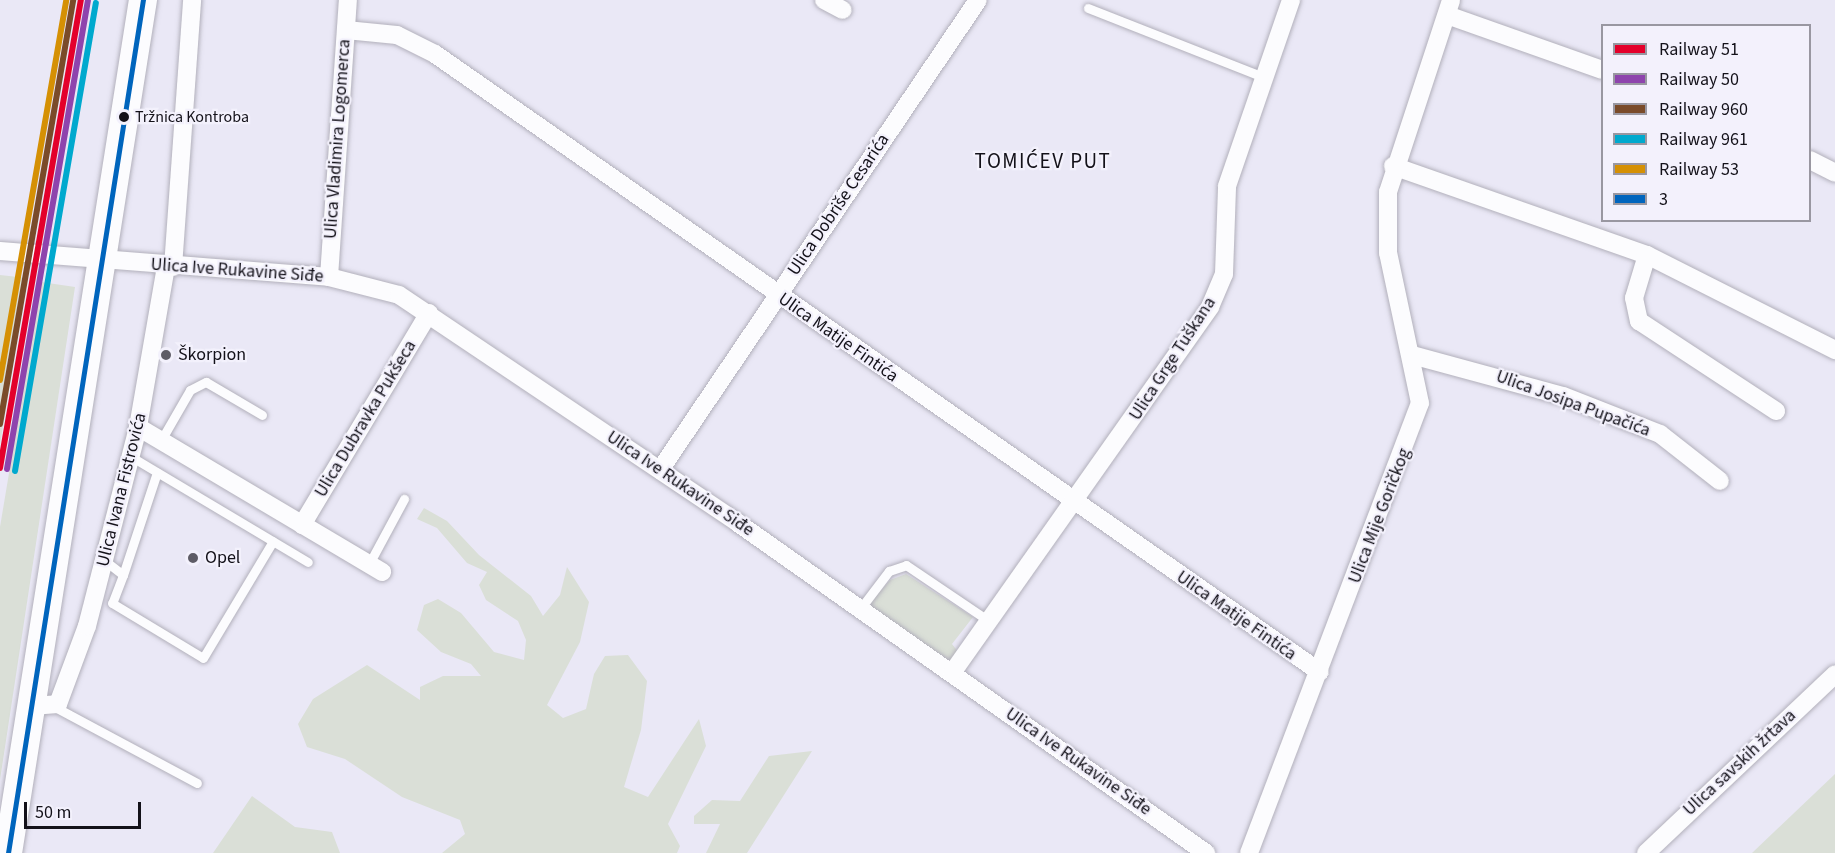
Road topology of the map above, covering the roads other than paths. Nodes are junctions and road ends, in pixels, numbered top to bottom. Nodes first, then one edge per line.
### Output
1 (142, 0) edge
2 (192, 0) edge
3 (348, 0) edge
4 (824, 0) edge
5 (978, 0) edge
6 (1291, 0) edge
7 (1449, 7) edge
8 (1088, 8) dead end
9 (843, 10) dead end
10 (346, 30) junction
11 (1601, 70) edge
12 (1263, 77) junction
13 (1811, 161) edge
14 (1394, 166) junction
15 (1835, 173) edge
16 (0, 251) edge
17 (1647, 255) junction
18 (98, 261) junction
19 (169, 267) junction
20 (329, 277) junction
21 (777, 297) junction
22 (429, 313) junction
23 (1835, 350) edge
24 (1412, 355) junction
25 (1776, 411) dead end
26 (262, 416) dead end
27 (138, 427) junction
28 (160, 442) junction
29 (130, 456) junction
30 (660, 470) junction
31 (157, 472) junction
32 (1720, 481) dead end
33 (404, 499) dead end
34 (1072, 502) junction
35 (302, 525) junction
36 (273, 541) junction
37 (104, 560) junction
38 (308, 562) dead end
39 (375, 568) joint
40 (123, 575) junction
41 (860, 609) junction
42 (989, 621) junction
43 (1320, 672) junction
44 (952, 673) junction
45 (1835, 674) edge
46 (43, 706) junction
47 (197, 783) dead end
48 (8, 853) edge
49 (1206, 853) edge
50 (1249, 853) edge
51 (1646, 853) edge

1 - 18 main road, Ulica Ivana Fistrovića
2 - 19 street, Ulica Ivana Fistrovića
3 - 10 street, Ulica Vladimira Logomerca
4 - 9 street
5 - 21 street, Ulica Dobriše Cesarića
6 - 12 street, Ulica Grge Tuškana
7 - 11 street
7 - 14 street, Ulica Mije Goričkog
8 - 12 lane
10 - 20 street, Ulica Vladimira Logomerca
10 - 21 street, Ulica Matije Fintića
12 - 34 street, Ulica Grge Tuškana
13 - 15 street
14 - 17 street
14 - 24 street, Ulica Mije Goričkog
16 - 18 street, Ulica Ive Rukavine Siđe
17 - 23 street
17 - 25 street
18 - 19 street, Ulica Ive Rukavine Siđe
18 - 46 main road, Ulica Ivana Fistrovića
19 - 20 street, Ulica Ive Rukavine Siđe
19 - 27 street, Ulica Ivana Fistrovića
20 - 22 street, Ulica Ive Rukavine Siđe
21 - 30 street, Ulica Dobriše Cesarića
21 - 34 street, Ulica Matije Fintića
22 - 30 street, Ulica Ive Rukavine Siđe
22 - 35 street, Ulica Dubravka Pukšeca
24 - 32 street, Ulica Josipa Pupačića
24 - 43 street, Ulica Mije Goričkog
26 - 28 lane
27 - 28 street
27 - 29 street, Ulica Ivana Fistrovića
28 - 35 street
29 - 31 lane
29 - 37 street, Ulica Ivana Fistrovića
30 - 41 street, Ulica Ive Rukavine Siđe
31 - 36 lane
31 - 40 lane
33 - 39 lane
34 - 42 street, Ulica Grge Tuškana
34 - 43 street, Ulica Matije Fintića
35 - 39 street
36 - 38 lane
36 - 40 lane
37 - 40 lane
37 - 46 street, Ulica Ivana Fistrovića
41 - 42 lane
41 - 44 street, Ulica Ive Rukavine Siđe
42 - 44 street, Ulica Grge Tuškana
43 - 50 street, Ulica Mije Goričkog
44 - 49 street, Ulica Ive Rukavine Siđe
45 - 51 street, Ulica savskih žrtava
46 - 47 lane
46 - 48 main road, Ulica Ivana Fistrovića

